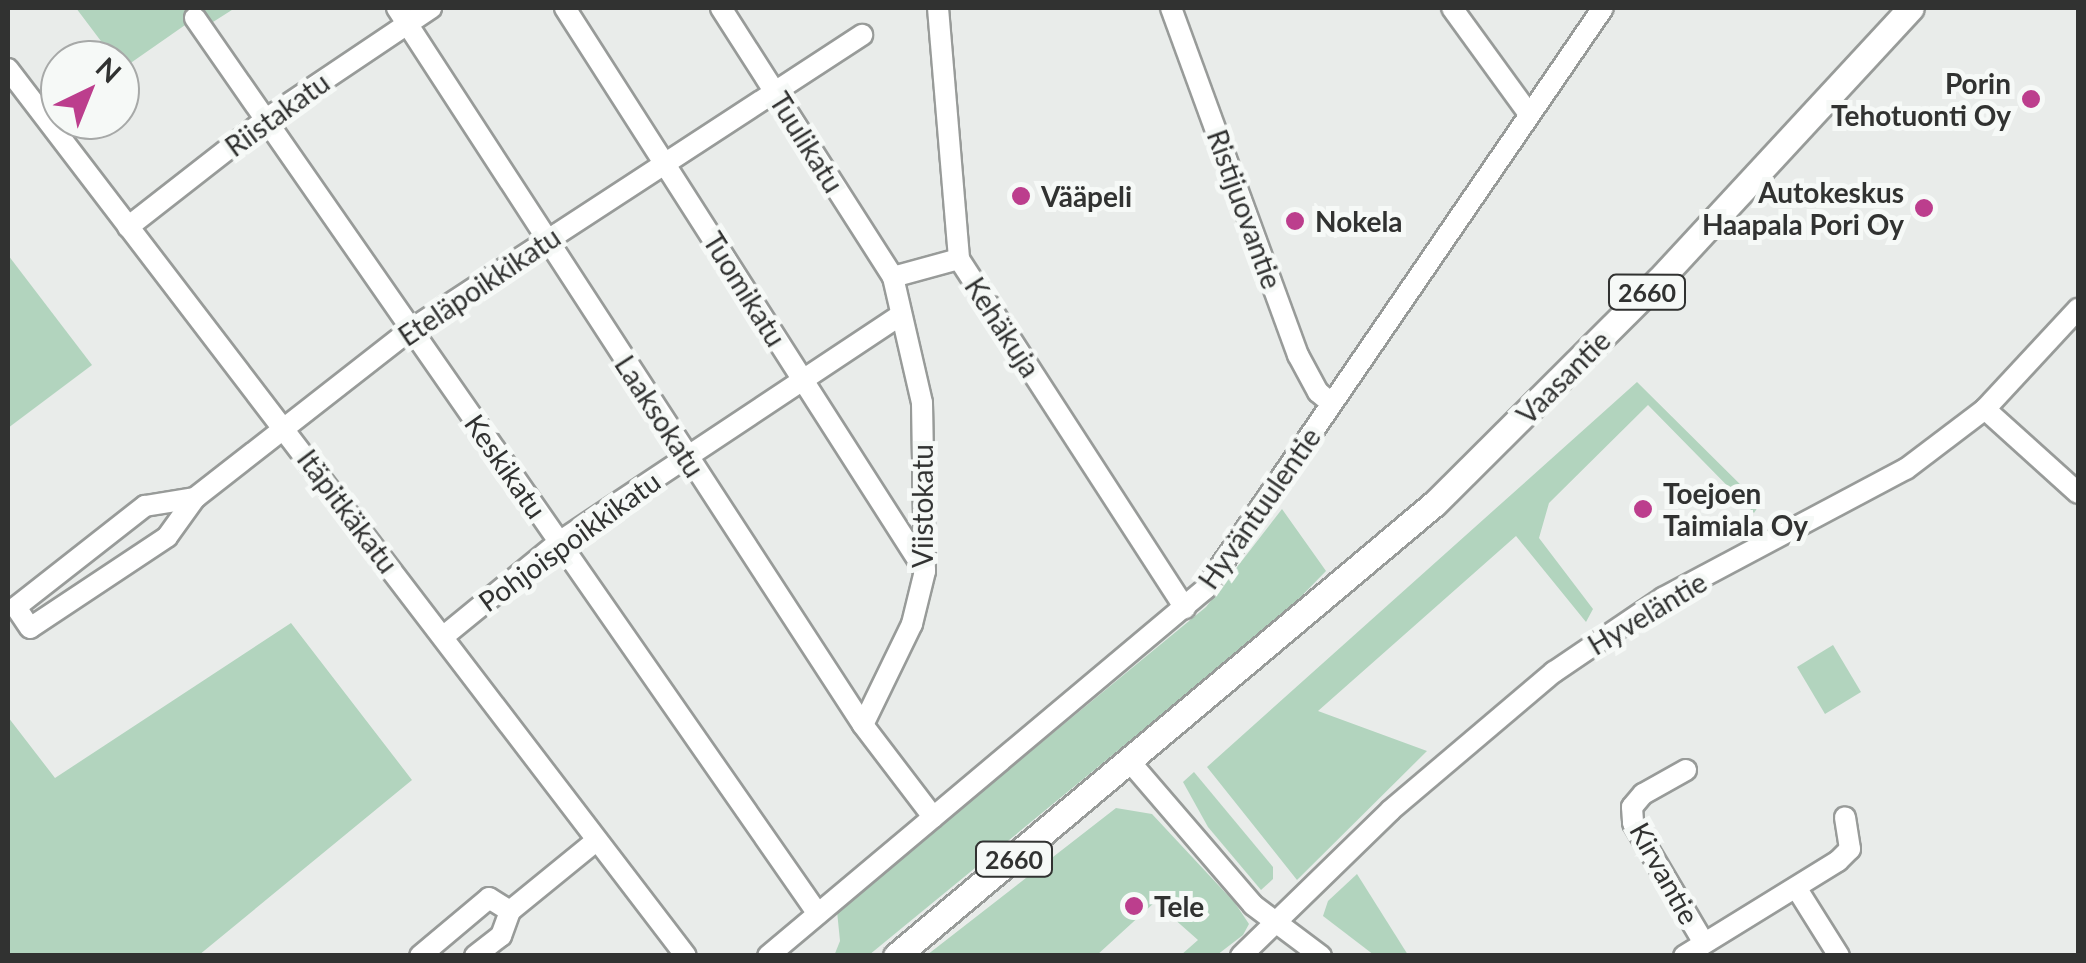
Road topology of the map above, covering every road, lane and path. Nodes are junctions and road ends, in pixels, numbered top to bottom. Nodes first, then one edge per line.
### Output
1 (431, 8) edge
2 (565, 8) edge
3 (721, 8) edge
4 (938, 8) edge
5 (1171, 8) edge
6 (1452, 8) edge
7 (1603, 8) edge
8 (1910, 8) edge
9 (402, 15) edge
10 (195, 18) dead end
11 (862, 35) dead end
12 (8, 70) edge
13 (774, 90) junction
14 (1529, 114) junction
15 (266, 119) junction
16 (665, 162) junction
17 (128, 227) junction
18 (547, 239) junction
19 (959, 258) junction
20 (893, 277) junction
21 (2078, 309) edge
22 (898, 317) junction
23 (410, 330) junction
24 (801, 380) junction
25 (1331, 403) junction
26 (1985, 409) junction
27 (284, 427) junction
28 (686, 456) junction
29 (2078, 494) edge
30 (195, 498) junction
31 (559, 542) junction
32 (925, 571) junction
33 (1185, 608) junction
34 (444, 636) junction
35 (863, 726) junction
36 (1131, 763) junction
37 (1686, 770) dead end
38 (933, 817) junction
39 (1845, 817) dead end
40 (597, 840) junction
41 (1797, 889) junction
42 (510, 912) junction
43 (818, 914) junction
44 (1275, 925) junction
45 (1704, 943) junction
46 (420, 956) edge
47 (475, 956) edge
48 (686, 956) edge
49 (768, 956) edge
50 (896, 956) edge
51 (1242, 956) edge
52 (1321, 956) edge
53 (1684, 956) edge
54 (1839, 956) edge

1 - 9 street, Riistakatu
2 - 16 street, Tuomikatu
3 - 13 street, Tuulikatu
4 - 19 street, Kehäkuja
5 - 25 street, Ristijuovantie
6 - 14 street
7 - 14 street, Hyväntuulentie
8 - 36 main road, Vaasantie / 2660
9 - 15 street, Riistakatu
9 - 18 street, Laaksokatu
10 - 15 street, Keskikatu
11 - 13 street, Eteläpoikkikatu
12 - 17 street, Itäpitkäkatu
13 - 16 street, Eteläpoikkikatu
13 - 20 street, Tuulikatu
14 - 25 street, Hyväntuulentie
15 - 17 street, Riistakatu
15 - 23 street, Keskikatu
16 - 18 street, Eteläpoikkikatu
16 - 24 street, Tuomikatu
17 - 27 street, Itäpitkäkatu
18 - 23 street, Eteläpoikkikatu
18 - 28 street, Laaksokatu
19 - 20 street
19 - 33 street, Kehäkuja
20 - 22 street, Viistokatu
21 - 26 street, Hyveläntie
22 - 24 street, Pohjoispoikkikatu
22 - 32 street, Viistokatu
23 - 27 street, Eteläpoikkikatu
23 - 31 street, Keskikatu
24 - 28 street, Pohjoispoikkikatu
24 - 32 street, Tuomikatu
25 - 33 street, Hyväntuulentie
26 - 29 street
26 - 44 street, Hyveläntie
27 - 30 street, Eteläpoikkikatu
27 - 34 street, Itäpitkäkatu
28 - 31 street, Pohjoispoikkikatu
28 - 35 street, Laaksokatu
30 - 30 street, Eteläpoikkikatu
31 - 34 street, Pohjoispoikkikatu
31 - 43 street, Keskikatu
32 - 35 street, Viistokatu
33 - 38 street, Hyväntuulentie
34 - 40 street, Itäpitkäkatu
35 - 38 street, Laaksokatu
36 - 44 street
36 - 50 main road, 2660
37 - 45 street, Kirvantie
38 - 43 street, Hyväntuulentie
39 - 41 street
40 - 42 street
40 - 48 street, Itäpitkäkatu
41 - 45 street
41 - 54 street
42 - 46 street
42 - 47 street
43 - 49 street, Hyväntuulentie
44 - 51 street, Hyveläntie
44 - 52 street
45 - 53 street

